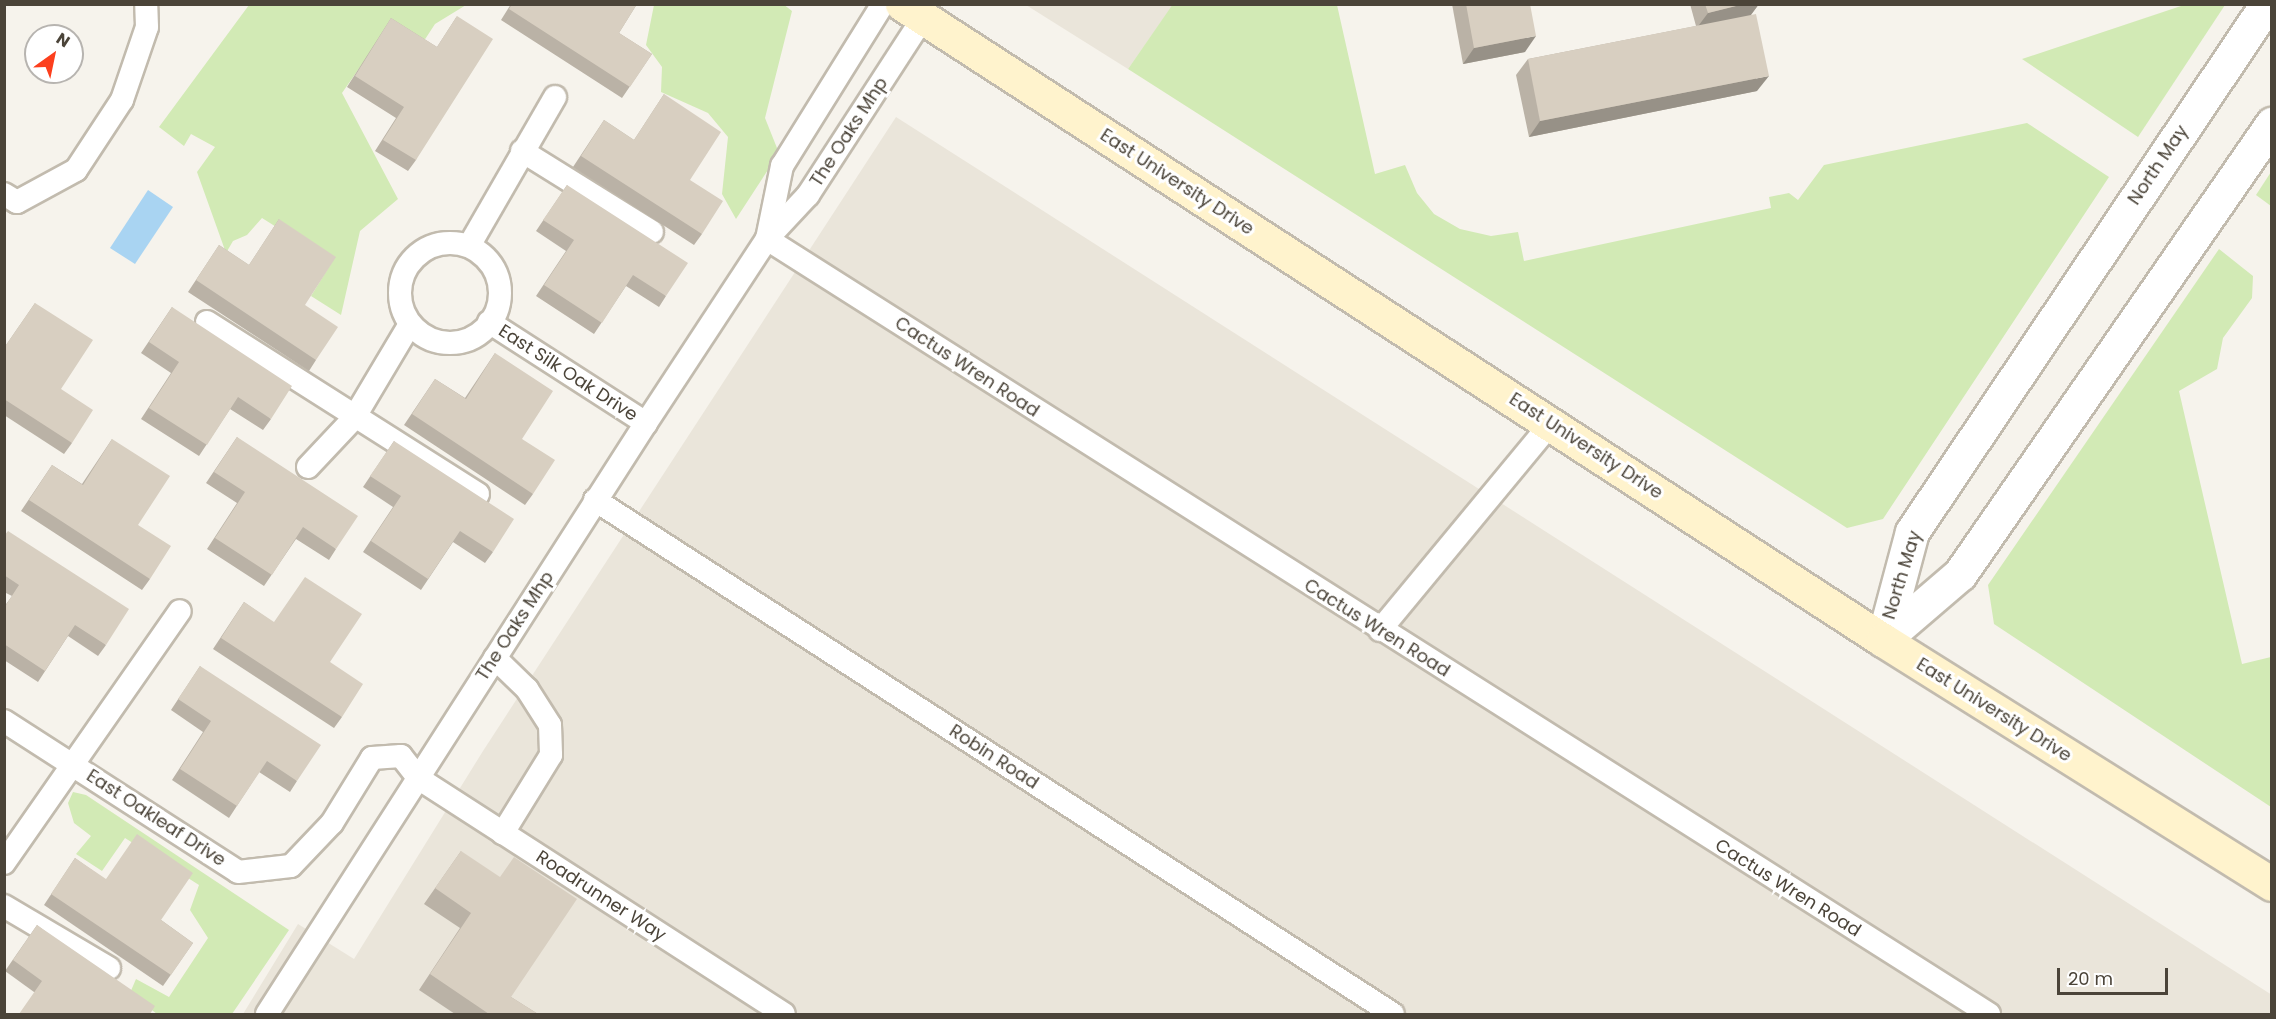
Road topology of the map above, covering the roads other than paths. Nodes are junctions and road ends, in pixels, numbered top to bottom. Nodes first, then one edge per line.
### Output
1 (146, 4) edge
2 (883, 4) edge
3 (2267, 4) edge
4 (912, 11) edge
5 (555, 97) dead end
6 (2271, 124) edge
7 (522, 152) junction
8 (11, 198) edge
9 (652, 232) dead end
10 (767, 239) junction
11 (469, 246) junction
12 (207, 322) dead end
13 (489, 322) junction
14 (410, 324) junction
15 (354, 418) junction
16 (646, 423) junction
17 (1551, 423) junction
18 (308, 467) dead end
19 (478, 494) edge
20 (595, 501) junction
21 (180, 611) dead end
22 (1380, 630) junction
23 (1883, 640) junction
24 (495, 658) junction
25 (4, 721) edge
26 (372, 758) joint
27 (72, 763) junction
28 (418, 778) junction
29 (503, 833) junction
30 (4, 863) edge
31 (2271, 884) edge
32 (4, 906) edge
33 (109, 968) dead end
34 (267, 1014) edge
35 (784, 1014) edge
36 (1393, 1014) edge
37 (1989, 1014) edge

1 - 8 lane
2 - 10 lane, The Oaks Mhp
3 - 23 street, North May
4 - 10 lane, The Oaks Mhp
4 - 17 main road, East University Drive
5 - 7 lane
6 - 23 street, North May
7 - 9 lane
7 - 11 lane
10 - 16 lane, The Oaks Mhp
10 - 22 lane, Cactus Wren Road
11 - 13 lane
11 - 14 lane
12 - 15 lane
13 - 14 lane
13 - 16 lane, East Silk Oak Drive
14 - 15 lane
15 - 18 lane
15 - 19 lane
16 - 20 lane, The Oaks Mhp
17 - 22 lane
17 - 23 main road, East University Drive
20 - 24 lane, The Oaks Mhp
20 - 36 lane, Robin Road
21 - 27 lane
22 - 37 lane, Cactus Wren Road
23 - 31 main road, East University Drive
24 - 28 lane, The Oaks Mhp
24 - 29 lane
25 - 27 lane, East Oakleaf Drive
26 - 27 lane, East Oakleaf Drive
26 - 28 lane, Roadrunner Way
27 - 30 lane
28 - 29 lane, Roadrunner Way
28 - 34 lane, The Oaks Mhp
29 - 35 lane, Roadrunner Way
32 - 33 lane

